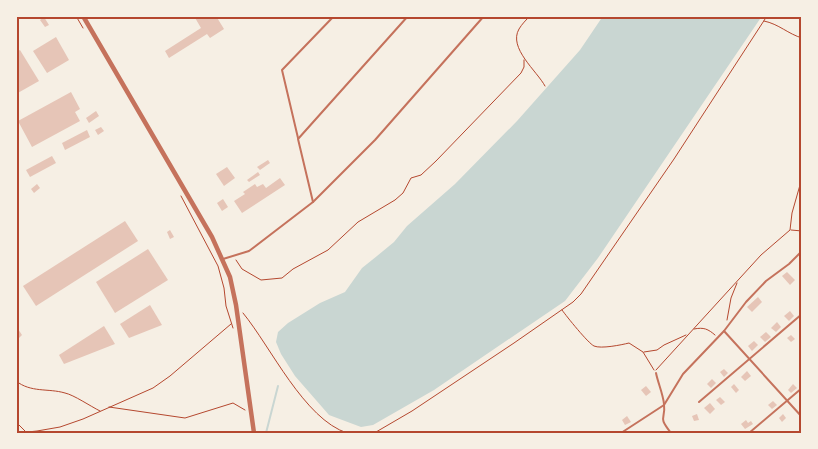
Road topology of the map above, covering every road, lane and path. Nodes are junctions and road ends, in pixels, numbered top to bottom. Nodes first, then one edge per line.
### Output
1 (76, 16) edge
2 (83, 16) edge
3 (334, 16) edge
4 (408, 16) edge
5 (484, 16) edge
6 (530, 16) edge
7 (767, 16) edge
8 (764, 20) junction
9 (86, 33) dead end
10 (802, 38) edge
11 (524, 60) junction
12 (545, 86) dead end
13 (298, 139) junction
14 (802, 178) edge
15 (178, 190) dead end
16 (313, 202) junction
17 (790, 230) junction
18 (802, 231) edge
19 (802, 251) edge
20 (234, 256) junction
21 (223, 259) junction
22 (738, 280) junction
23 (236, 305) junction
24 (562, 310) junction
25 (802, 314) edge
26 (231, 323) junction
27 (693, 329) junction
28 (725, 331) junction
29 (235, 332) dead end
30 (688, 335) junction
31 (718, 338) junction
32 (643, 352) junction
33 (749, 360) junction
34 (656, 373) junction
35 (16, 381) edge
36 (802, 388) edge
37 (787, 401) junction
38 (699, 402) dead end
39 (664, 404) junction
40 (108, 407) junction
41 (100, 411) junction
42 (250, 412) junction
43 (802, 417) edge
44 (16, 422) edge
45 (26, 432) edge
46 (17, 433) edge
47 (254, 433) edge
48 (347, 433) edge
49 (370, 433) edge
50 (621, 433) edge
51 (671, 433) edge
52 (749, 433) edge

1 - 9 path
2 - 21 street
3 - 13 lane
4 - 13 lane
5 - 16 lane
6 - 11 path
7 - 8 path
8 - 10 path
8 - 24 path
11 - 12 path
11 - 20 path
13 - 16 lane
14 - 17 path
15 - 26 path
16 - 20 lane
17 - 18 path
17 - 22 path
19 - 28 lane
20 - 21 lane
21 - 23 street
22 - 27 path
22 - 28 path
23 - 42 street
23 - 48 path
24 - 32 path
24 - 49 path
25 - 33 lane
26 - 29 path
26 - 40 path
27 - 30 path
27 - 31 path
28 - 31 lane
28 - 33 lane
30 - 32 path
30 - 34 path
31 - 39 lane
32 - 34 path
33 - 37 lane
33 - 38 lane
34 - 39 lane
35 - 41 path
36 - 37 lane
37 - 43 lane
37 - 52 lane
39 - 50 lane
39 - 51 lane
40 - 41 path
40 - 42 path
41 - 45 path
42 - 47 street
44 - 45 path
45 - 46 path

